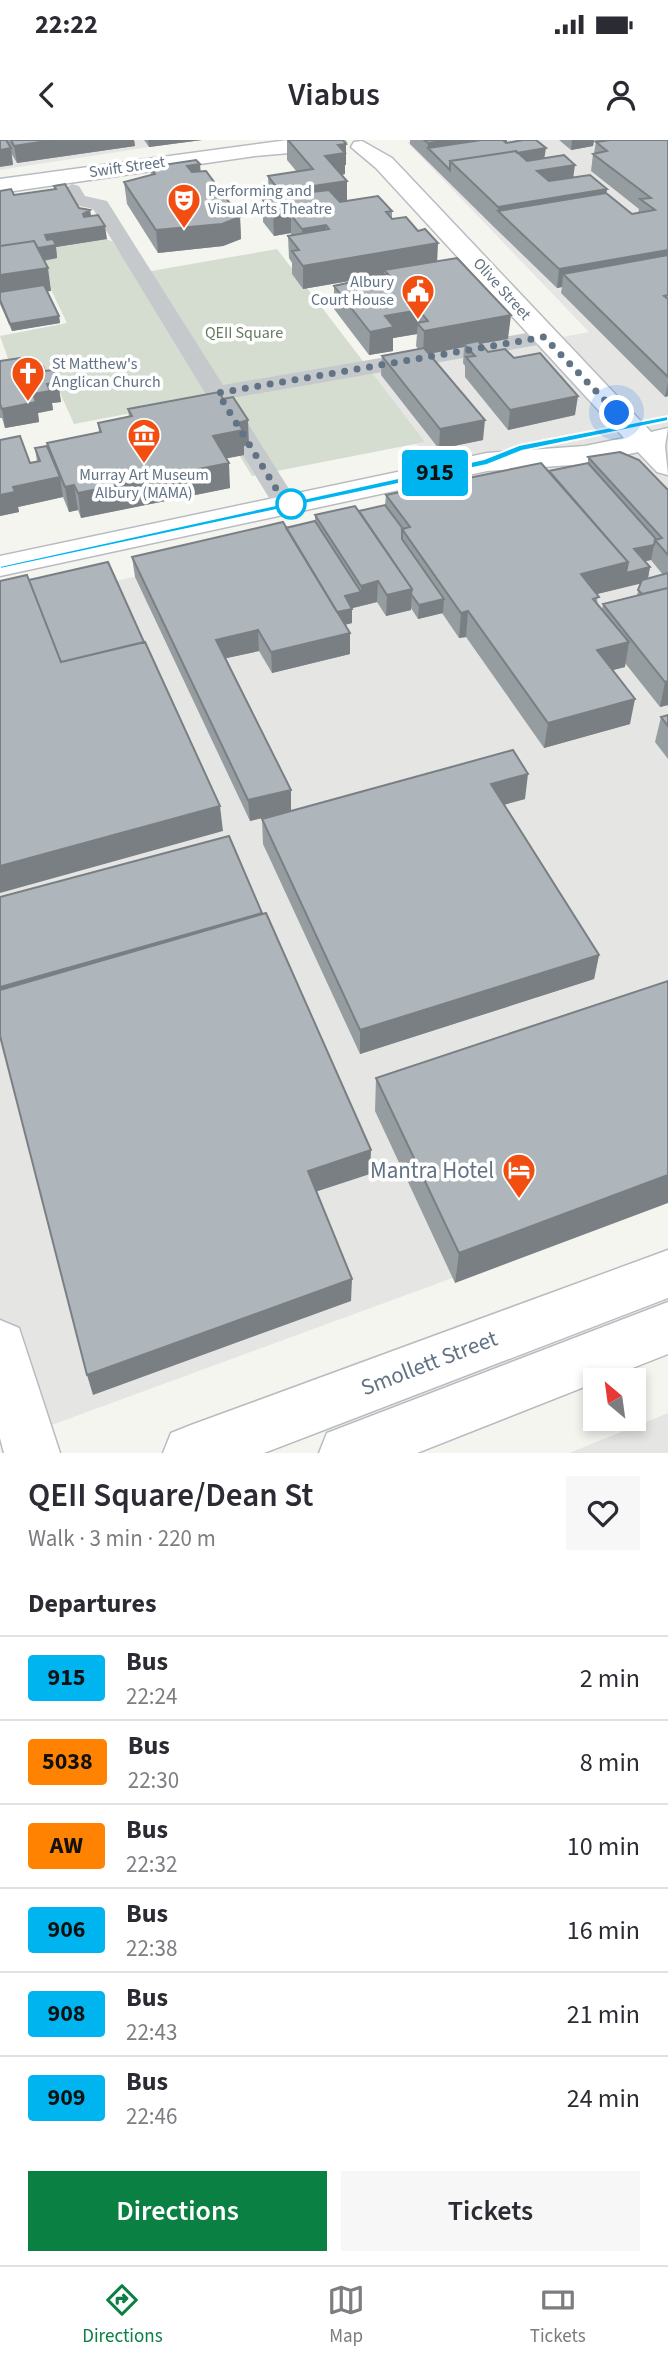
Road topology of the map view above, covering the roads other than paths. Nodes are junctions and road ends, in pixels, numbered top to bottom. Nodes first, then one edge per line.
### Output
1 (291, 140) edge
2 (332, 141) edge
3 (388, 141) edge
4 (362, 147) junction
5 (255, 149) junction
6 (0, 186) edge
7 (72, 190) edge
8 (482, 257) junction
9 (544, 337) junction
10 (218, 393) junction
11 (656, 430) edge
12 (668, 466) edge
13 (286, 505) junction
14 (0, 566) edge
15 (668, 1274) edge
16 (668, 1328) edge
17 (0, 1346) edge
18 (32, 1453) edge
19 (191, 1453) edge
20 (347, 1453) edge

1 - 5 street, Swift Street
2 - 4 street, Swift Street
2 - 5 street, Swift Street
3 - 4 street
3 - 8 street, Olive Street
4 - 8 street, Olive Street
5 - 6 street, Swift Street
7 - 10 street
8 - 9 street, Olive Street
8 - 11 street, Olive Street
9 - 10 street
9 - 11 street, Olive Street
10 - 13 street
11 - 12 street, Olive Street
11 - 13 street
13 - 14 street
15 - 19 street, Smollett Street
16 - 20 street
17 - 18 street

